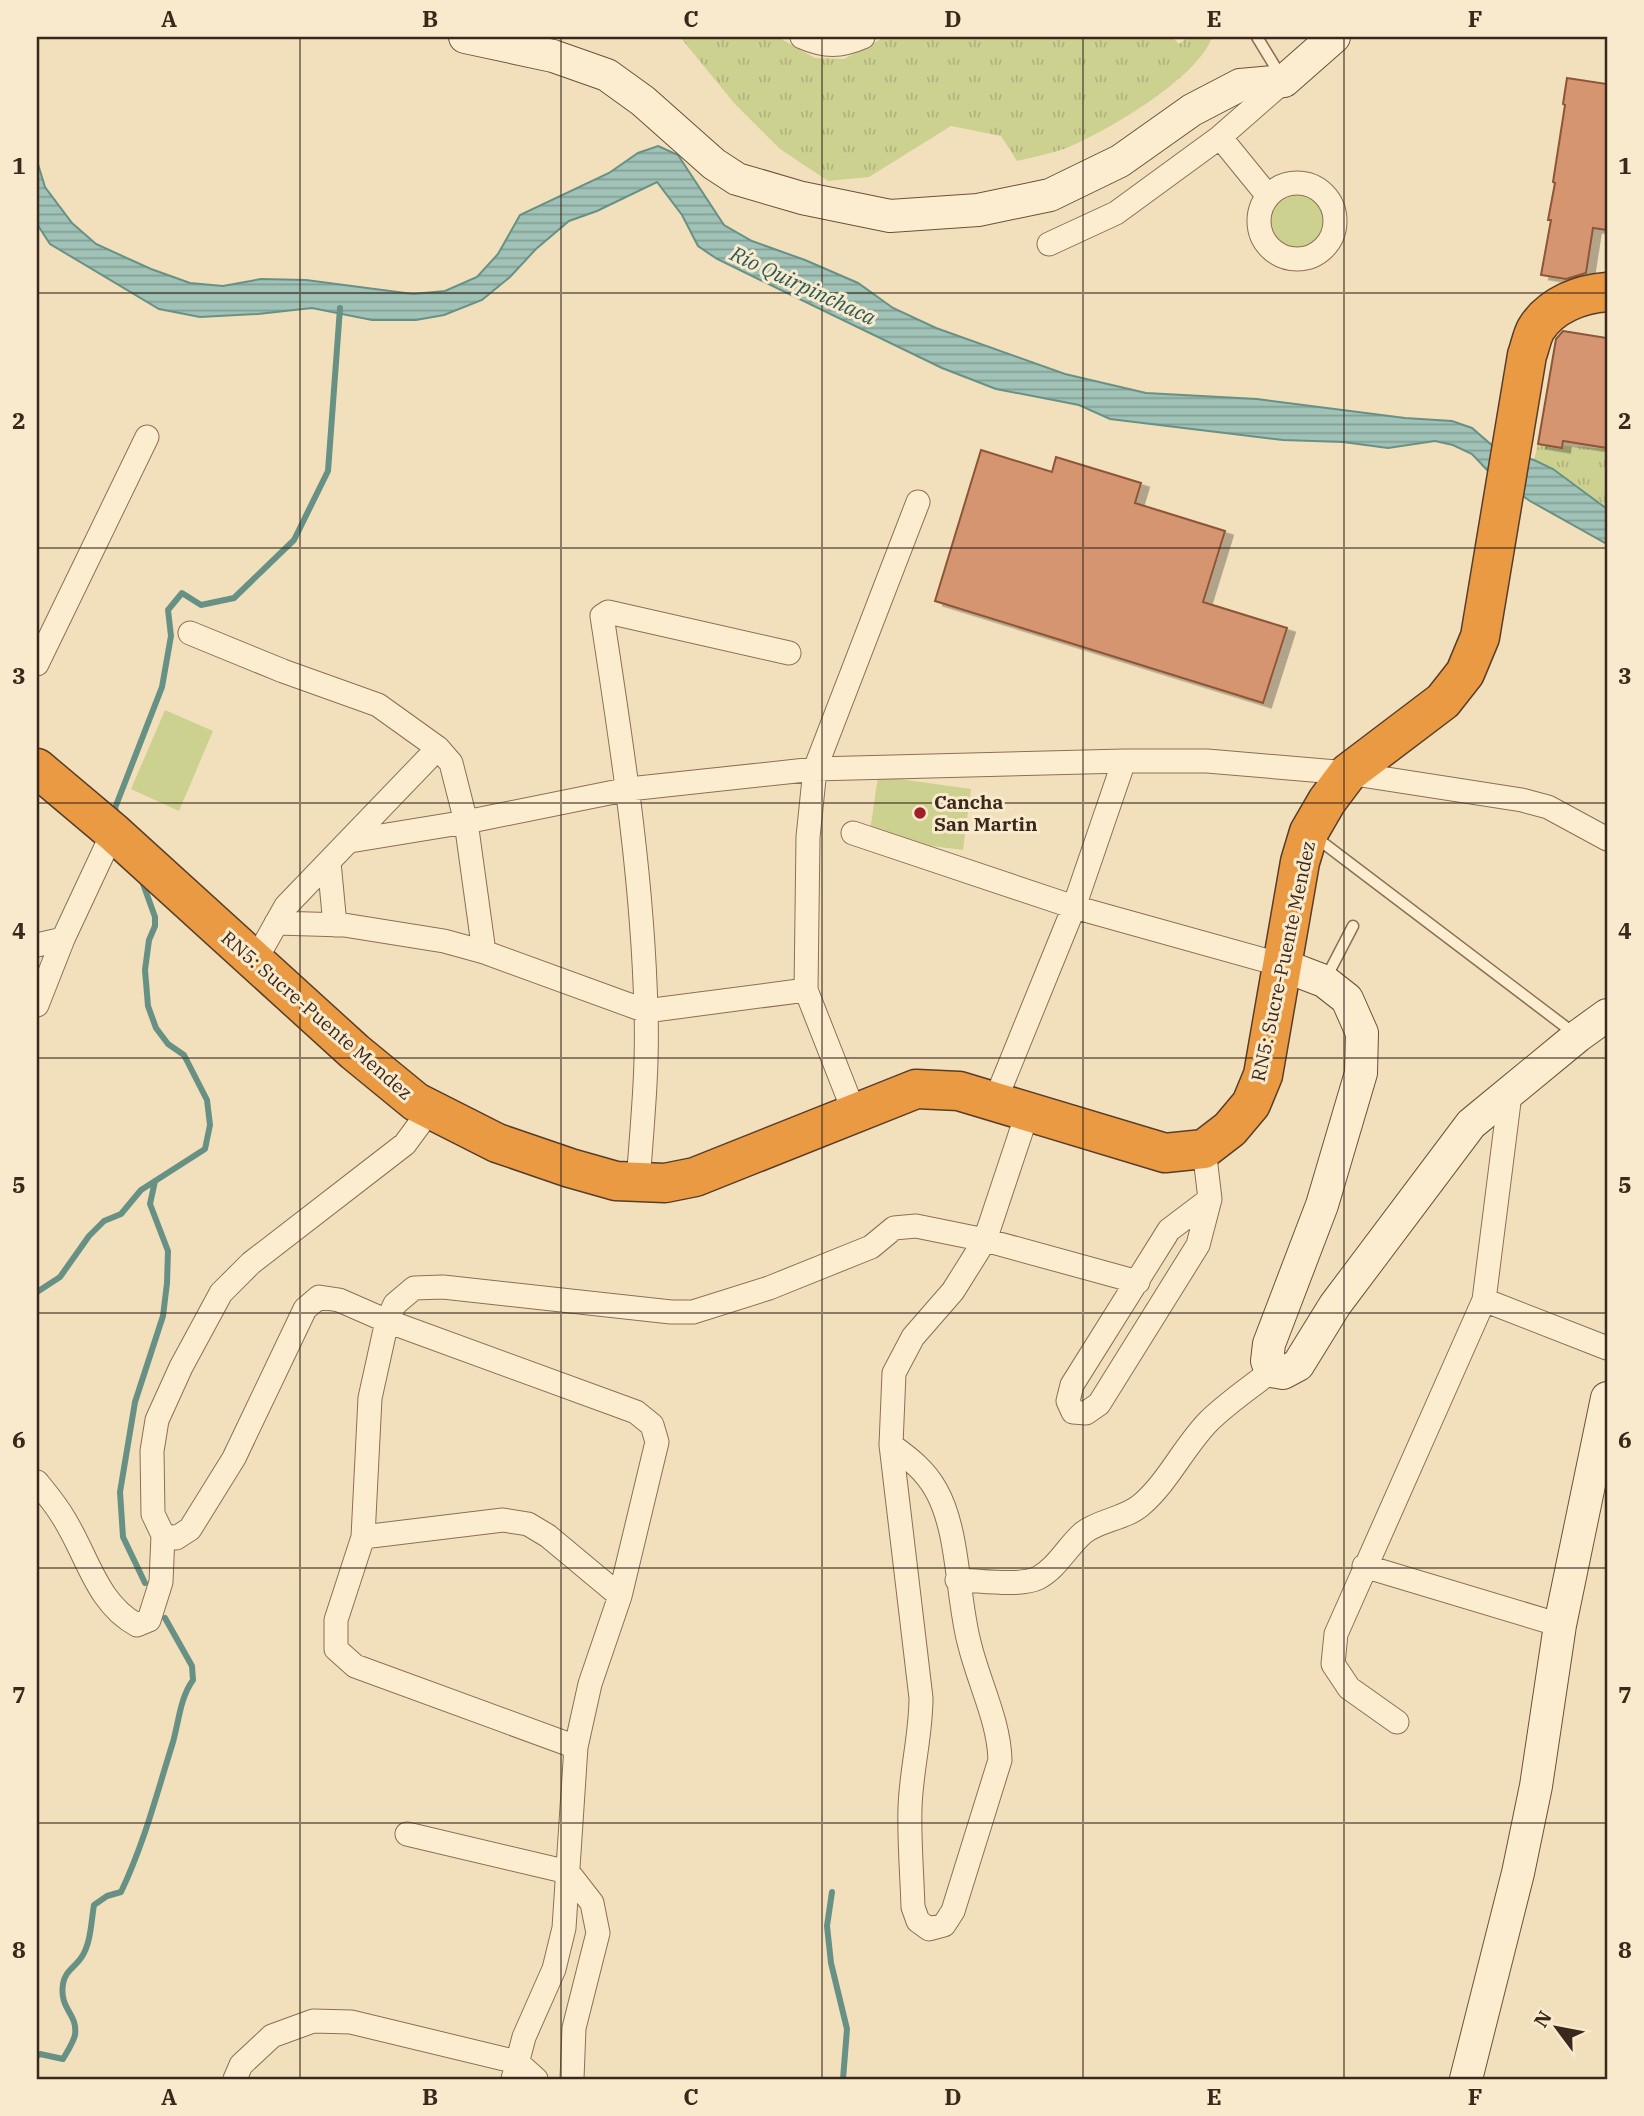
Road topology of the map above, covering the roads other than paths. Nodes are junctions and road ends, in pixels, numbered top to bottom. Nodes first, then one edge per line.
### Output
1 (465, 37) edge
2 (802, 37) edge
3 (863, 37) edge
4 (1257, 37) edge
5 (1334, 37) edge
6 (1284, 81) junction
7 (1220, 137) junction
8 (1268, 196) dead end
9 (1049, 244) dead end
10 (1607, 292) edge
11 (147, 437) dead end
12 (918, 502) dead end
13 (190, 633) dead end
14 (789, 653) dead end
15 (37, 664) edge
16 (438, 748) junction
17 (1124, 761) junction
18 (37, 768) edge
19 (815, 769) junction
20 (1348, 773) junction
21 (629, 789) junction
22 (466, 822) junction
23 (113, 832) junction
24 (1310, 832) junction
25 (853, 833) dead end
26 (1607, 839) edge
27 (350, 841) junction
28 (329, 862) junction
29 (1074, 907) junction
30 (276, 923) junction
31 (335, 925) junction
32 (1353, 926) dead end
33 (64, 939) junction
34 (37, 945) edge
35 (484, 952) junction
36 (255, 961) junction
37 (1282, 965) junction
38 (1324, 981) junction
39 (806, 990) junction
40 (37, 1005) edge
41 (646, 1011) junction
42 (1607, 1015) edge
43 (1577, 1036) junction
44 (1510, 1094) junction
45 (1012, 1106) junction
46 (430, 1110) junction
47 (854, 1112) junction
48 (1204, 1149) junction
49 (638, 1183) junction
50 (1210, 1199) junction
51 (985, 1240) junction
52 (1138, 1282) junction
53 (1484, 1300) junction
54 (387, 1321) junction
55 (1607, 1348) edge
56 (1271, 1371) junction
57 (1607, 1398) edge
58 (891, 1445) junction
59 (37, 1482) edge
60 (163, 1535) junction
61 (363, 1537) junction
62 (1364, 1566) junction
63 (957, 1580) junction
64 (620, 1597) junction
65 (1560, 1625) junction
66 (1397, 1722) dead end
67 (576, 1747) junction
68 (407, 1834) dead end
69 (568, 1872) junction
70 (515, 2070) edge
71 (235, 2079) edge
72 (536, 2079) edge
73 (572, 2079) edge
74 (1466, 2079) edge

1 - 6 street
2 - 3 street
4 - 6 lane
5 - 6 street
6 - 7 street
7 - 8 street
7 - 9 street
10 - 20 highway, RN5: Sucre-Puente Mendez
11 - 15 street
12 - 19 street
13 - 16 street
14 - 21 street
16 - 22 street
16 - 27 street
17 - 19 street
17 - 20 street
17 - 29 street
18 - 23 highway, RN5: Sucre-Puente Mendez
19 - 21 street
19 - 39 street
20 - 24 highway, RN5: Sucre-Puente Mendez
20 - 26 street
21 - 22 street
21 - 41 street
22 - 27 street
22 - 35 street
23 - 33 street
23 - 36 highway, RN5: Sucre-Puente Mendez
24 - 37 highway, RN5: Sucre-Puente Mendez
24 - 43 lane
25 - 29 street
27 - 28 street
28 - 30 street
28 - 31 street
29 - 37 street
29 - 45 street
30 - 31 street
30 - 36 street
31 - 35 street
32 - 38 lane
33 - 34 street
33 - 40 street
35 - 41 street
36 - 46 highway, RN5: Sucre-Puente Mendez
37 - 38 street
37 - 48 highway, RN5: Sucre-Puente Mendez
38 - 56 street
39 - 41 street
39 - 47 street
41 - 49 street
42 - 43 street
43 - 44 street
44 - 53 street
44 - 56 street
45 - 47 highway, RN5: Sucre-Puente Mendez
45 - 48 highway, RN5: Sucre-Puente Mendez
45 - 51 street
46 - 49 highway, RN5: Sucre-Puente Mendez
46 - 60 street
47 - 49 highway, RN5: Sucre-Puente Mendez
48 - 50 street
50 - 52 street
50 - 52 street
51 - 52 street
51 - 54 street
51 - 58 street
53 - 55 street
53 - 62 street
54 - 60 street
54 - 61 street
54 - 64 street
56 - 63 street
57 - 65 street
58 - 63 street
58 - 63 street
59 - 60 street
61 - 64 street
61 - 67 street
62 - 65 street
62 - 66 street
64 - 67 street
65 - 74 street
67 - 69 street
68 - 69 street
69 - 70 street
69 - 73 street
70 - 71 street
70 - 72 street

